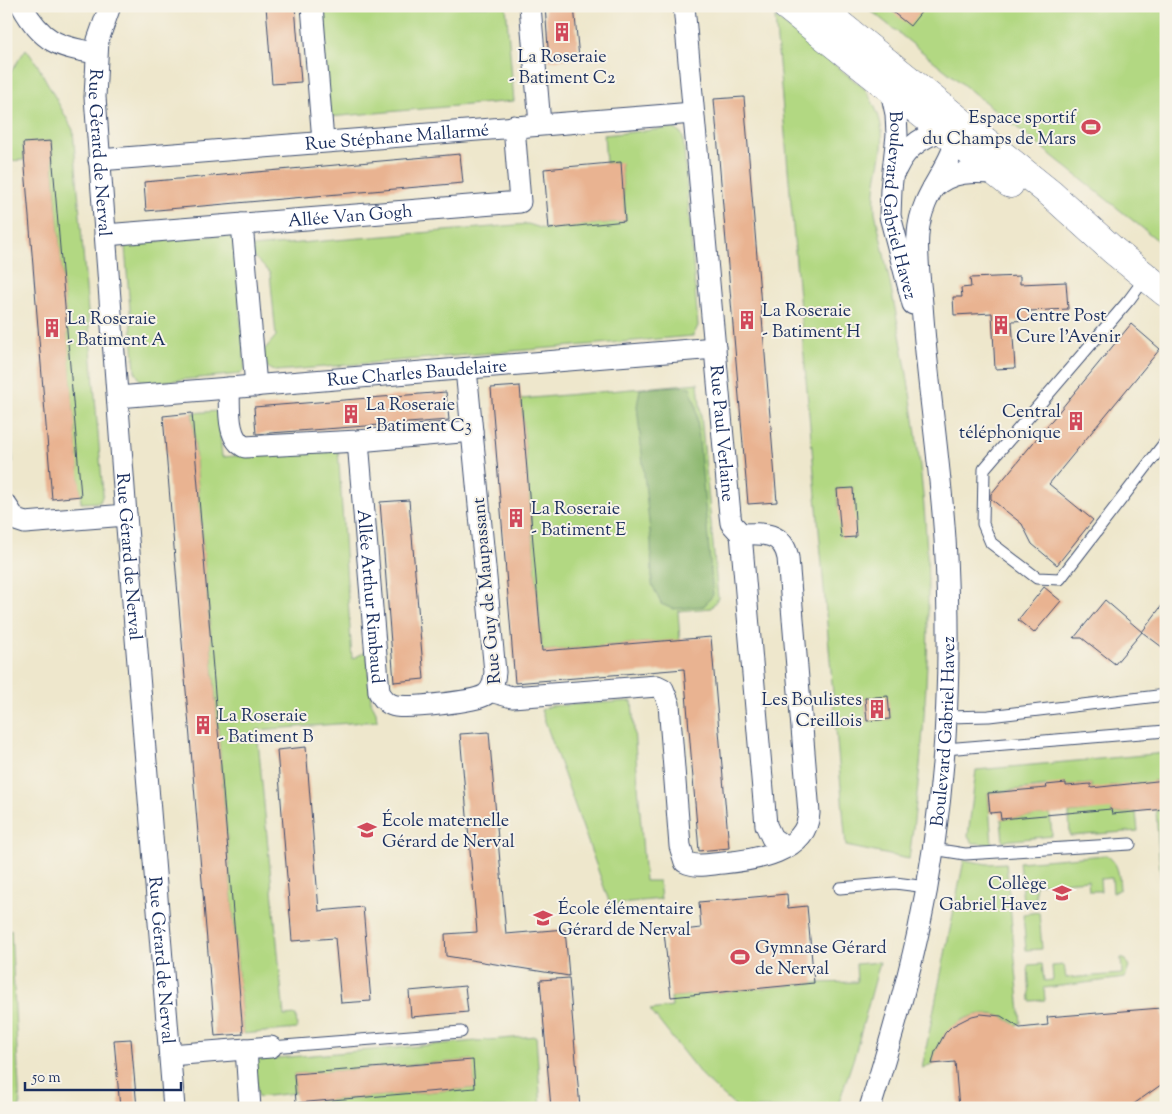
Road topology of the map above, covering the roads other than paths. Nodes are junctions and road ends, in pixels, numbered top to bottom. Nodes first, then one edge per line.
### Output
1 (22, 6) edge
2 (110, 6) edge
3 (312, 6) edge
4 (530, 6) edge
5 (684, 6) edge
6 (786, 6) edge
7 (817, 6) edge
8 (96, 53) junction
9 (891, 91) junction
10 (693, 113) junction
11 (540, 124) junction
12 (514, 126) junction
13 (957, 129) junction
14 (323, 141) junction
15 (99, 160) junction
16 (997, 174) junction
17 (890, 189) junction
18 (930, 192) junction
19 (242, 224) junction
20 (105, 235) junction
21 (1114, 251) junction
22 (1156, 285) edge
23 (715, 348) junction
24 (925, 348) junction
25 (466, 369) junction
26 (256, 386) junction
27 (229, 388) junction
28 (118, 397) junction
29 (472, 430) junction
30 (358, 441) junction
31 (1166, 441) edge
32 (6, 505) edge
33 (126, 515) junction
34 (741, 534) junction
35 (490, 691) junction
36 (1166, 695) edge
37 (947, 718) junction
38 (1166, 730) edge
39 (945, 749) junction
40 (1130, 844) dead end
41 (785, 846) junction
42 (933, 849) junction
43 (927, 887) junction
44 (840, 888) dead end
45 (461, 1032) dead end
46 (271, 1046) joint
47 (246, 1049) junction
48 (170, 1055) junction
49 (174, 1108) edge
50 (250, 1108) edge
51 (870, 1108) edge

1 - 8 street
2 - 8 street, Rue Gérard de Nerval
3 - 14 street
4 - 11 street
5 - 10 street, Rue Paul Verlaine
6 - 9 street
7 - 13 street
8 - 15 street, Rue Gérard de Nerval
9 - 13 street
9 - 17 street, Boulevard Gabriel Havez
10 - 11 street, Rue Stéphane Mallarmé
10 - 23 street, Rue Paul Verlaine
11 - 12 street, Rue Stéphane Mallarmé
12 - 14 street, Rue Stéphane Mallarmé
12 - 19 street, Allée Van Gogh
13 - 16 street
13 - 17 street
13 - 18 street, Boulevard Gabriel Havez
13 - 21 street
14 - 15 street, Rue Stéphane Mallarmé
15 - 20 street, Rue Gérard de Nerval
16 - 18 street, Boulevard Gabriel Havez
16 - 21 street
17 - 24 street, Boulevard Gabriel Havez
18 - 24 street, Boulevard Gabriel Havez
19 - 20 street, Allée Van Gogh
19 - 26 street
20 - 28 street, Rue Gérard de Nerval
21 - 22 street
22 - 31 lane
23 - 25 street, Rue Charles Baudelaire
23 - 34 street, Rue Paul Verlaine
24 - 37 street, Boulevard Gabriel Havez
25 - 26 street, Rue Charles Baudelaire
25 - 29 street, Rue Guy de Maupassant
26 - 27 street, Rue Charles Baudelaire
27 - 28 street, Rue Charles Baudelaire
27 - 30 street
28 - 33 street, Rue Gérard de Nerval
29 - 30 street
29 - 35 street, Rue Guy de Maupassant
30 - 35 street, Allée Arthur Rimbaud
32 - 33 street
33 - 48 street, Rue Gérard de Nerval
34 - 41 street, Rue Paul Verlaine
34 - 41 street
35 - 41 street, Rue Guy de Maupassant
36 - 37 lane
37 - 39 street, Boulevard Gabriel Havez
38 - 39 lane
39 - 42 street, Boulevard Gabriel Havez
40 - 42 lane
42 - 43 street, Boulevard Gabriel Havez
43 - 44 lane
43 - 51 street, Boulevard Gabriel Havez
45 - 46 lane
46 - 47 street
47 - 48 street
47 - 50 street
48 - 49 street, Rue Gérard de Nerval

